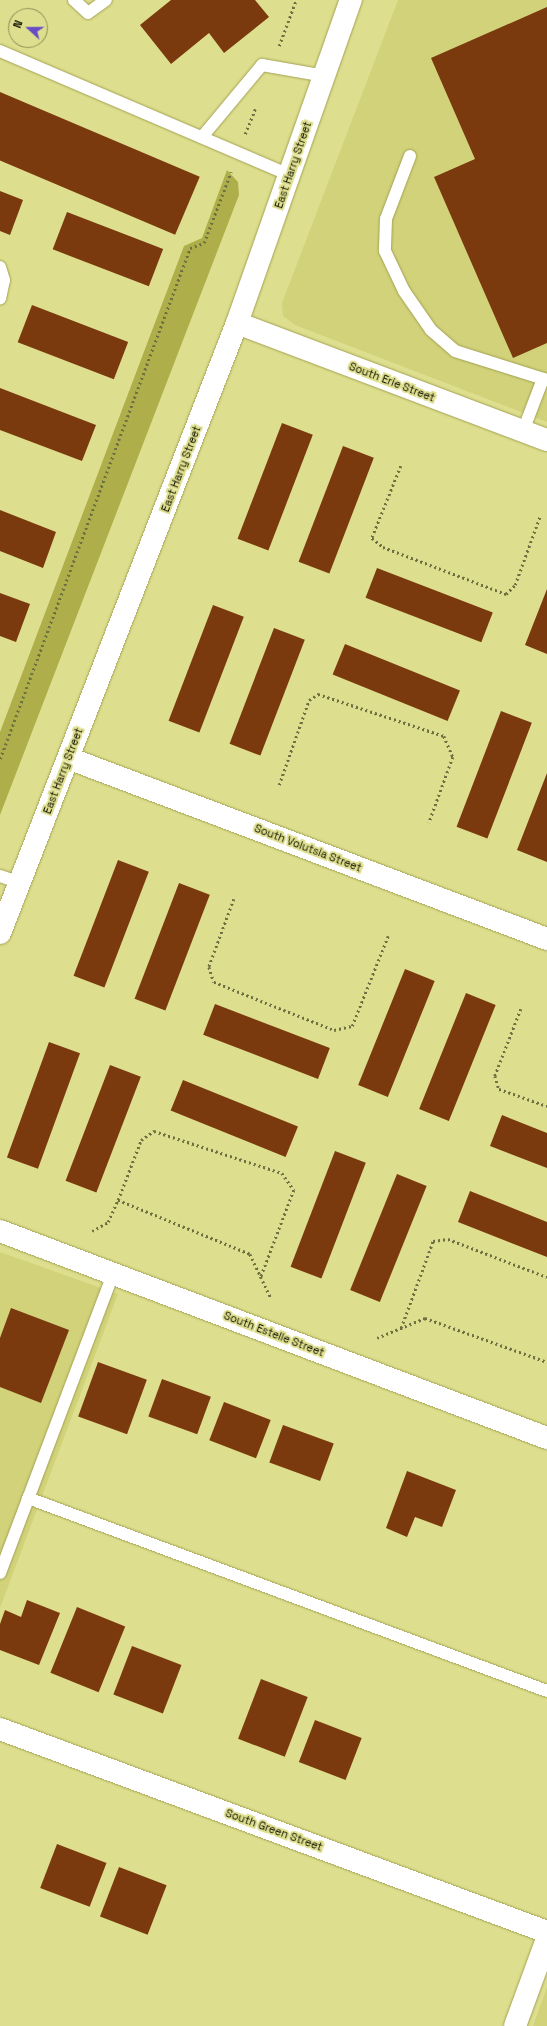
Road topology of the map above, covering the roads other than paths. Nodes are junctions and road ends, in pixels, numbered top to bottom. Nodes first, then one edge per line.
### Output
1 (74, 0) edge
2 (106, 0) edge
3 (351, 0) edge
4 (0, 51) edge
5 (324, 76) junction
6 (202, 137) junction
7 (410, 156) dead end
8 (290, 175) junction
9 (0, 267) edge
10 (0, 300) edge
11 (237, 324) junction
12 (545, 379) edge
13 (523, 431) junction
14 (547, 440) edge
15 (68, 758) junction
16 (10, 880) edge
17 (0, 933) edge
18 (547, 939) edge
19 (0, 1231) edge
20 (114, 1274) junction
21 (547, 1438) edge
22 (28, 1498) junction
23 (0, 1573) edge
24 (547, 1691) edge
25 (0, 1729) edge
26 (547, 1932) edge
27 (547, 1939) edge
28 (515, 2026) edge

1 - 2 lane
3 - 5 street, East Harry Street
4 - 6 lane
5 - 6 lane
5 - 8 street, East Harry Street
6 - 8 lane
7 - 12 lane
8 - 11 street, East Harry Street
9 - 10 lane
11 - 13 street, South Erie Street
11 - 15 street, East Harry Street
12 - 13 lane
13 - 14 street, South Erie Street
15 - 16 street, East Harry Street
15 - 18 street, South Volutsia Street
16 - 17 street, East Harry Street
19 - 20 street, South Estelle Street
20 - 21 street, South Estelle Street
20 - 22 lane
22 - 23 lane
22 - 24 lane
25 - 26 street, South Green Street
27 - 28 street

